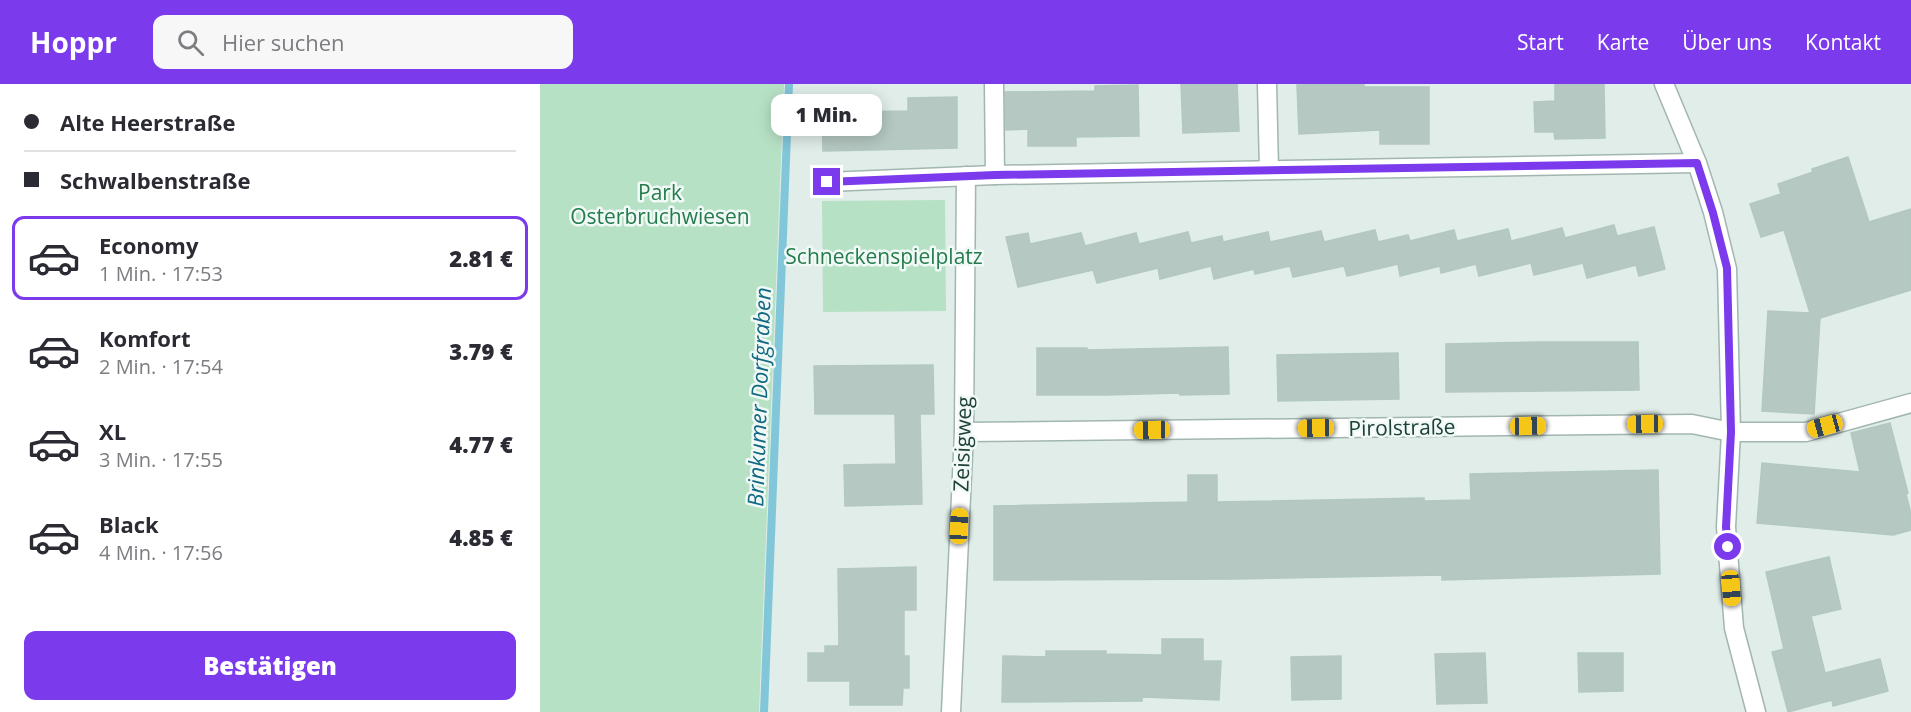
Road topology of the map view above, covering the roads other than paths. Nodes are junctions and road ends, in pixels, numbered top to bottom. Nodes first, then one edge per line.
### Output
1 (994, 84) edge
2 (1267, 84) edge
3 (1664, 84) edge
4 (1697, 163) junction
5 (1269, 170) junction
6 (995, 175) junction
7 (966, 176) junction
8 (827, 182) dead end
9 (1911, 403) edge
10 (964, 432) junction
11 (1731, 432) junction
12 (951, 712) edge
13 (1756, 712) edge

1 - 6 street
2 - 5 street
3 - 4 street
4 - 5 street
4 - 11 street
5 - 6 street
6 - 7 street
7 - 8 street
7 - 10 street, Zeisigweg
9 - 11 street, Pirolstraße
10 - 11 street, Pirolstraße
10 - 12 street, Zeisigweg
11 - 13 street

